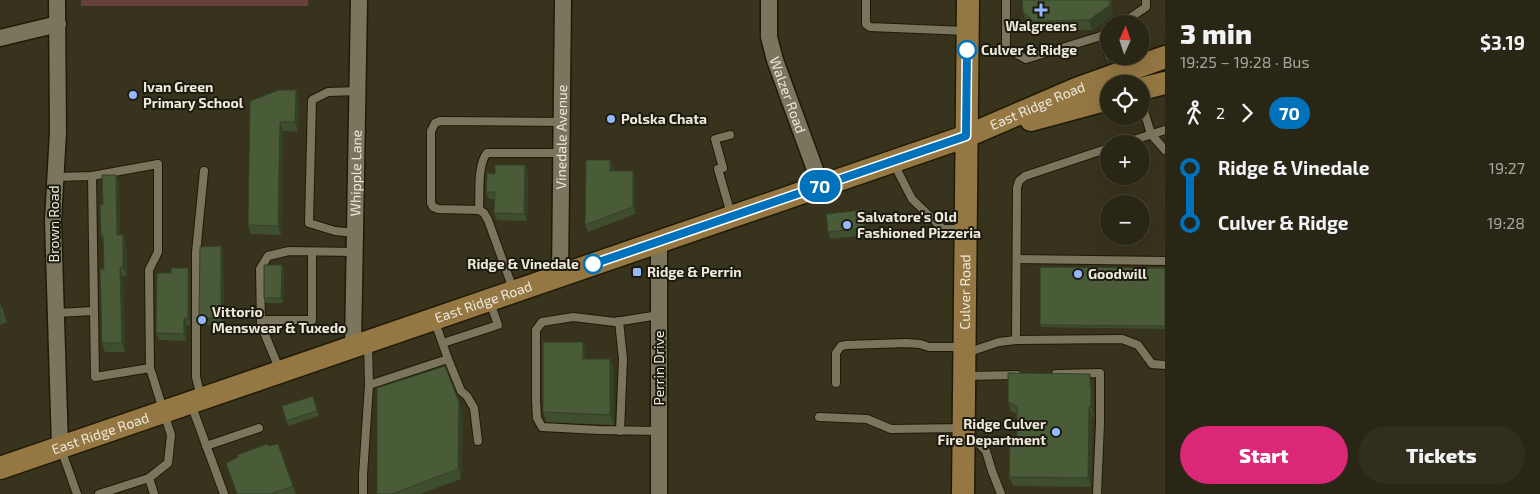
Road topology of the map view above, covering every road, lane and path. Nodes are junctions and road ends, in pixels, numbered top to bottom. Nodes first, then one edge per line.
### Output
1 (57, 0) edge
2 (359, 0) edge
3 (563, 0) edge
4 (769, 0) edge
5 (866, 0) edge
6 (968, 0) edge
7 (1006, 0) edge
8 (1146, 0) edge
9 (1134, 15) edge
10 (58, 24) junction
11 (968, 31) junction
12 (1100, 36) edge
13 (0, 38) edge
14 (1165, 57) edge
15 (1150, 59) edge
16 (1111, 65) edge
17 (1165, 83) edge
18 (1150, 87) edge
19 (358, 91) junction
20 (1100, 102) edge
21 (562, 122) junction
22 (1148, 125) edge
23 (1165, 130) edge
24 (730, 134) dead end
25 (1151, 134) junction
26 (1148, 135) edge
27 (966, 136) junction
28 (1165, 150) edge
29 (1100, 151) edge
30 (561, 153) junction
31 (892, 161) junction
32 (204, 171) dead end
33 (92, 176) junction
34 (54, 177) junction
35 (821, 186) junction
36 (479, 210) junction
37 (732, 217) junction
38 (966, 228) junction
39 (355, 233) junction
40 (659, 242) junction
41 (312, 252) junction
42 (355, 252) junction
43 (1017, 259) junction
44 (1165, 261) edge
45 (560, 276) junction
46 (514, 292) junction
47 (489, 300) junction
48 (94, 311) junction
49 (55, 313) junction
50 (659, 315) junction
51 (434, 319) junction
52 (261, 320) junction
53 (619, 321) junction
54 (1016, 340) junction
55 (443, 343) junction
56 (360, 344) junction
57 (964, 350) junction
58 (448, 359) junction
59 (1165, 365) edge
60 (150, 368) junction
61 (280, 372) junction
62 (1052, 374) edge
63 (1022, 375) edge
64 (964, 376) junction
65 (836, 384) dead end
66 (369, 385) junction
67 (196, 401) junction
68 (164, 412) junction
69 (819, 417) dead end
70 (260, 428) dead end
71 (963, 428) junction
72 (620, 431) junction
73 (659, 431) junction
74 (478, 441) dead end
75 (206, 446) junction
76 (60, 447) junction
77 (0, 468) edge
78 (149, 478) junction
79 (77, 494) edge
80 (99, 494) edge
81 (154, 494) edge
82 (224, 494) edge
83 (363, 494) edge
84 (659, 494) edge
85 (963, 494) edge
86 (1001, 494) edge
87 (1097, 494) edge

1 - 10 street, Brown Road
2 - 19 street, Whipple Lane
3 - 21 street, Vinedale Avenue
4 - 35 street, Walzer Road
5 - 11 lane
6 - 11 main road, Culver Road
7 - 12 lane
8 - 9 lane
10 - 13 street
10 - 34 street, Brown Road
11 - 27 main road, Culver Road
14 - 15 main road, East Ridge Road
16 - 27 main road, East Ridge Road
17 - 18 main road
19 - 39 street, Whipple Lane
19 - 39 lane
20 - 27 main road, East Ridge Road
21 - 30 street, Vinedale Avenue
21 - 36 lane
22 - 25 lane
23 - 25 lane
24 - 37 lane
25 - 26 lane
25 - 28 lane
27 - 31 main road, East Ridge Road
27 - 38 main road, Culver Road
29 - 43 lane
30 - 36 lane
30 - 45 street, Vinedale Avenue
31 - 35 main road, East Ridge Road
31 - 38 lane
32 - 67 lane
33 - 34 lane
33 - 48 lane
33 - 60 lane
34 - 49 street, Brown Road
35 - 37 main road, East Ridge Road
36 - 46 lane
37 - 40 main road, East Ridge Road
38 - 57 main road, Culver Road
39 - 42 street, Whipple Lane
40 - 45 main road, East Ridge Road
40 - 50 street, Perrin Drive
41 - 42 lane
41 - 52 lane
41 - 52 lane
42 - 56 street, Whipple Lane
43 - 44 lane
43 - 54 lane
45 - 46 main road, East Ridge Road
46 - 47 main road, East Ridge Road
47 - 51 main road, East Ridge Road
47 - 55 lane
48 - 49 lane
48 - 60 lane
49 - 76 street, Brown Road
50 - 53 lane
50 - 73 street, Perrin Drive
51 - 55 lane
51 - 56 main road, East Ridge Road
52 - 61 lane
53 - 72 lane
53 - 72 lane
54 - 57 lane
54 - 59 lane
55 - 58 lane
56 - 61 main road, East Ridge Road
56 - 66 lane
57 - 64 main road, Culver Road
57 - 65 lane
58 - 66 lane
58 - 74 lane
60 - 68 lane
61 - 67 main road, East Ridge Road
62 - 87 lane
63 - 64 lane
64 - 71 main road, Culver Road
66 - 83 lane
67 - 68 main road, East Ridge Road
67 - 75 lane
68 - 76 main road, East Ridge Road
68 - 78 lane
69 - 71 lane
70 - 75 lane
71 - 85 main road, Culver Road
71 - 86 lane
72 - 73 lane
73 - 84 street, Perrin Drive
75 - 82 lane
76 - 77 main road, East Ridge Road
76 - 79 lane
78 - 80 lane
78 - 81 lane

